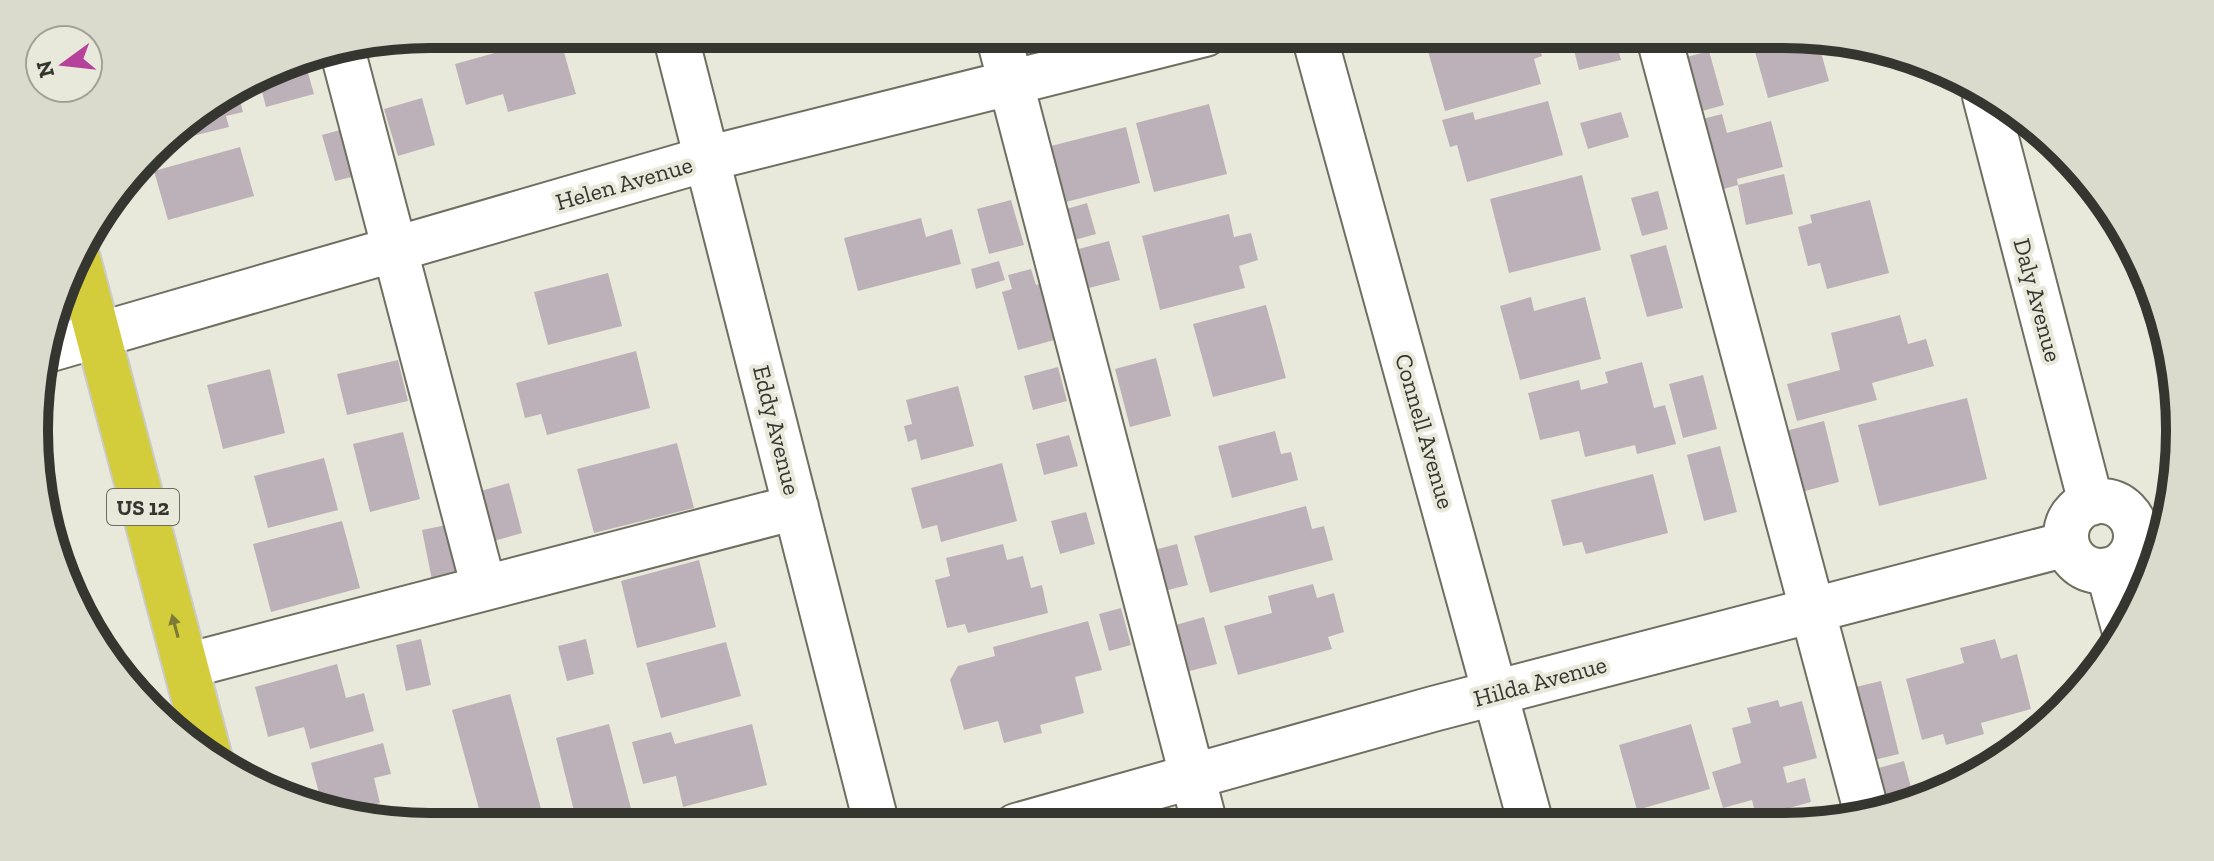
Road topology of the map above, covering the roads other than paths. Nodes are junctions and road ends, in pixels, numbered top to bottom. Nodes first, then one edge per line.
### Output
1 (678, 48) edge
2 (1002, 48) edge
3 (1148, 48) edge
4 (1313, 48) edge
5 (1662, 48) edge
6 (344, 58) edge
7 (1010, 82) junction
8 (1988, 107) edge
9 (706, 159) junction
10 (396, 248) junction
11 (82, 273) edge
12 (98, 336) junction
13 (57, 347) edge
14 (2091, 503) junction
15 (796, 507) junction
16 (2151, 521) edge
17 (2067, 544) junction
18 (2108, 570) junction
19 (484, 588) junction
20 (1811, 608) junction
21 (2120, 613) edge
22 (186, 666) junction
23 (1496, 693) junction
24 (205, 739) edge
25 (1192, 774) junction
26 (1864, 804) edge
27 (874, 813) edge
28 (1060, 813) edge
29 (1202, 813) edge
30 (1528, 813) edge

1 - 9 street, Eddy Avenue
2 - 7 street
3 - 7 street, Helen Avenue
4 - 23 street, Connell Avenue
5 - 20 street
6 - 10 street
7 - 9 street, Helen Avenue
7 - 25 street
8 - 14 street, Daly Avenue
9 - 10 street, Helen Avenue
9 - 15 street, Eddy Avenue
10 - 12 street, Helen Avenue
10 - 19 street
11 - 12 highway, US 12
12 - 13 street, Helen Avenue
22 -> 12 highway, US 12
14 - 16 street
14 - 17 street
15 - 19 street
15 - 27 street, Eddy Avenue
16 - 18 street
17 - 18 street
17 - 20 street, Hilda Avenue
18 - 21 street
19 - 22 street
20 - 23 street, Hilda Avenue
20 - 26 street
22 - 24 highway, US 12
23 - 25 street, Hilda Avenue
23 - 30 street, Connell Avenue
25 - 28 street, Hilda Avenue
25 - 29 street

